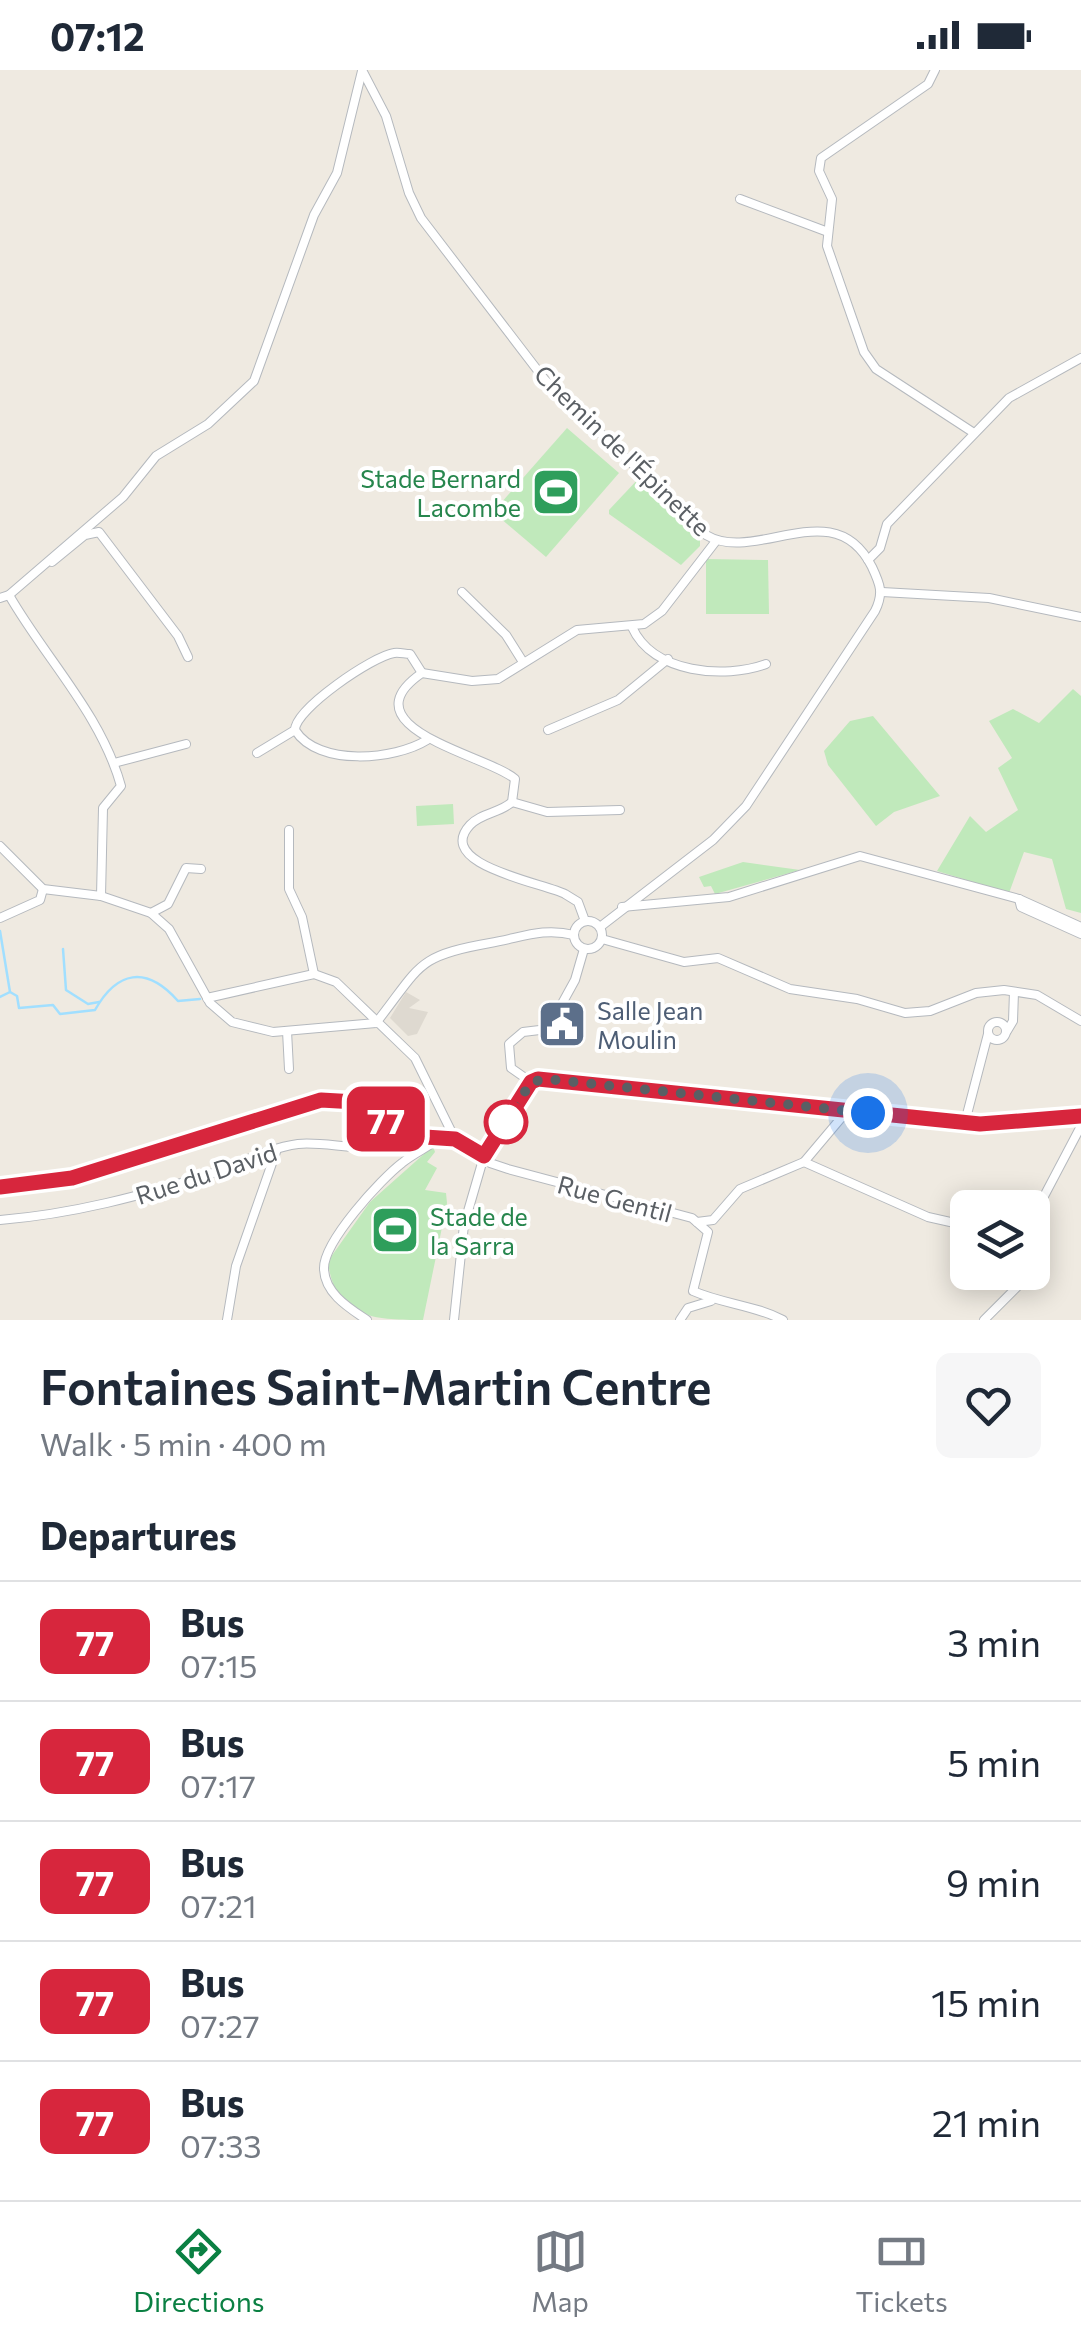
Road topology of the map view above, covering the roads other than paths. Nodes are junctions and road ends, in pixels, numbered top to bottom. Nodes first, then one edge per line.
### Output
1 (362, 70) edge
2 (935, 70) edge
3 (740, 199) dead end
4 (828, 232) junction
5 (1081, 358) edge
6 (974, 433) junction
7 (716, 541) junction
8 (868, 560) junction
9 (35, 572) junction
10 (462, 592) dead end
11 (882, 592) junction
12 (4, 596) edge
13 (1081, 618) edge
14 (632, 627) junction
15 (188, 657) dead end
16 (668, 659) junction
17 (522, 662) junction
18 (766, 664) dead end
19 (422, 673) junction
20 (295, 730) junction
21 (548, 730) dead end
22 (428, 740) junction
23 (186, 744) dead end
24 (257, 752) dead end
25 (114, 763) junction
26 (512, 802) junction
27 (620, 810) dead end
28 (289, 830) dead end
29 (0, 846) edge
30 (201, 869) dead end
31 (43, 889) junction
32 (101, 896) junction
33 (622, 907) junction
34 (151, 913) junction
35 (0, 918) edge
36 (585, 921) junction
37 (600, 927) junction
38 (1081, 931) edge
39 (574, 935) junction
40 (602, 939) junction
41 (584, 949) junction
42 (314, 974) junction
43 (1014, 992) junction
44 (207, 998) junction
45 (1081, 1021) edge
46 (376, 1023) junction
47 (287, 1031) junction
48 (289, 1069) dead end
49 (531, 1082) junction
50 (847, 1111) junction
51 (1081, 1116) edge
52 (965, 1122) junction
53 (1081, 1126) edge
54 (410, 1136) junction
55 (441, 1137) junction
56 (455, 1139) junction
57 (277, 1150) junction
58 (484, 1156) junction
59 (804, 1162) junction
60 (0, 1186) edge
61 (1047, 1190) edge
62 (0, 1220) edge
63 (697, 1222) junction
64 (950, 1222) edge
65 (1011, 1290) edge
66 (716, 1300) junction
67 (227, 1320) edge
68 (367, 1320) edge
69 (454, 1320) edge
70 (680, 1320) edge
71 (783, 1320) edge
72 (984, 1320) edge

1 - 7 street, Chemin de l'Épinette
1 - 9 street
2 - 4 street
3 - 4 street
4 - 6 street
5 - 6 street
6 - 8 street
7 - 8 street, Chemin de l'Épinette
7 - 14 street
8 - 11 street
9 - 12 street
9 - 15 street
10 - 17 street
11 - 13 street
11 - 33 street
12 - 25 street
14 - 16 street
14 - 17 street
16 - 18 street
16 - 21 street
17 - 19 street
19 - 20 street
19 - 22 street
20 - 22 street
20 - 24 street
22 - 26 street
23 - 25 street
25 - 32 street
26 - 27 street
26 - 36 street
28 - 42 street
29 - 31 street
30 - 34 street
31 - 32 street
31 - 35 street
32 - 34 street
33 - 37 street
33 - 38 street
34 - 44 street
36 - 37 street
36 - 39 street
37 - 40 street
39 - 41 street
39 - 46 street
40 - 41 street
40 - 43 street
41 - 49 street
42 - 44 street
42 - 46 street
43 - 45 street
43 - 52 street
44 - 47 street
46 - 47 street
46 - 56 street
47 - 48 street
49 - 50 street
49 - 58 street
50 - 52 street
50 - 59 street
51 - 52 street
53 - 61 street
54 - 55 street, Rue du David
54 - 57 street, Rue du David
54 - 60 street
55 - 56 street, Rue du David
55 - 68 street
56 - 58 street, Rue Gentil
57 - 62 street, Rue du David
57 - 67 street
58 - 63 street, Rue Gentil
58 - 69 street
59 - 63 street
59 - 64 street
63 - 66 street, Rue Gentil
65 - 72 street
66 - 70 street
66 - 71 street

